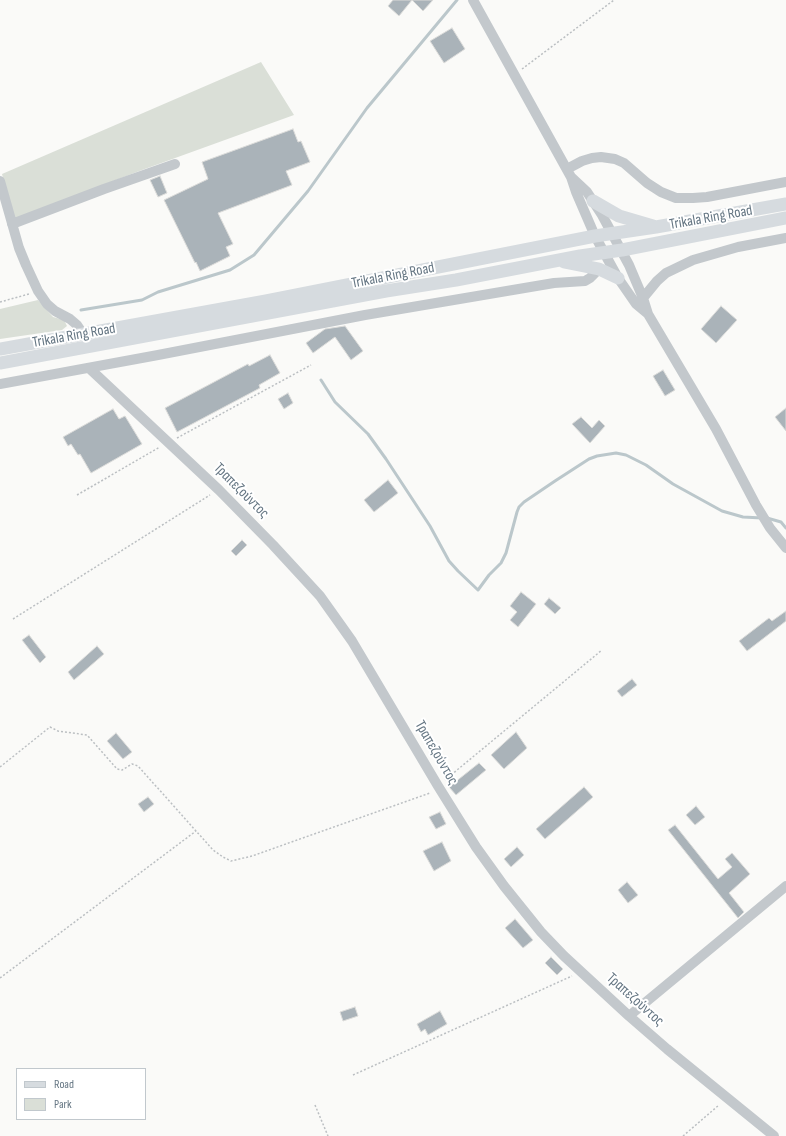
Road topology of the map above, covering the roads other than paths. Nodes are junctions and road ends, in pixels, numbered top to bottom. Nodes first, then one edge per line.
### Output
1 (474, 1) edge
2 (175, 164) dead end
3 (569, 173) junction
4 (0, 182) edge
5 (786, 182) edge
6 (593, 201) junction
7 (786, 204) edge
8 (786, 218) edge
9 (12, 224) junction
10 (656, 227) junction
11 (612, 233) junction
12 (595, 236) junction
13 (786, 238) edge
14 (622, 250) junction
15 (604, 253) junction
16 (557, 262) junction
17 (600, 269) junction
18 (618, 278) junction
19 (643, 298) junction
20 (648, 314) junction
21 (83, 334) junction
22 (0, 349) edge
23 (0, 362) edge
24 (90, 368) junction
25 (0, 384) edge
26 (786, 548) edge
27 (786, 886) edge
28 (629, 1016) junction
29 (774, 1136) edge

1 - 3 street
2 - 9 street
3 - 5 street
3 - 6 street
3 - 12 street
4 - 9 street
6 - 10 main road
6 - 11 street
7 - 10 main road, Trikala Ring Road
8 - 14 main road, Trikala Ring Road
9 - 21 street
10 - 11 main road, Trikala Ring Road
11 - 12 main road, Trikala Ring Road
11 - 14 street
12 - 15 street
12 - 21 main road, Trikala Ring Road
13 - 19 street
14 - 15 main road, Trikala Ring Road
14 - 19 street
15 - 16 main road, Trikala Ring Road
15 - 18 street
16 - 17 main road
16 - 23 main road, Trikala Ring Road
17 - 18 main road
17 - 24 street
18 - 20 street
19 - 20 street
20 - 26 street
21 - 22 main road, Trikala Ring Road
24 - 25 street
24 - 28 street, Τραπεζούντος
27 - 28 street
28 - 29 street, Τραπεζούντος

